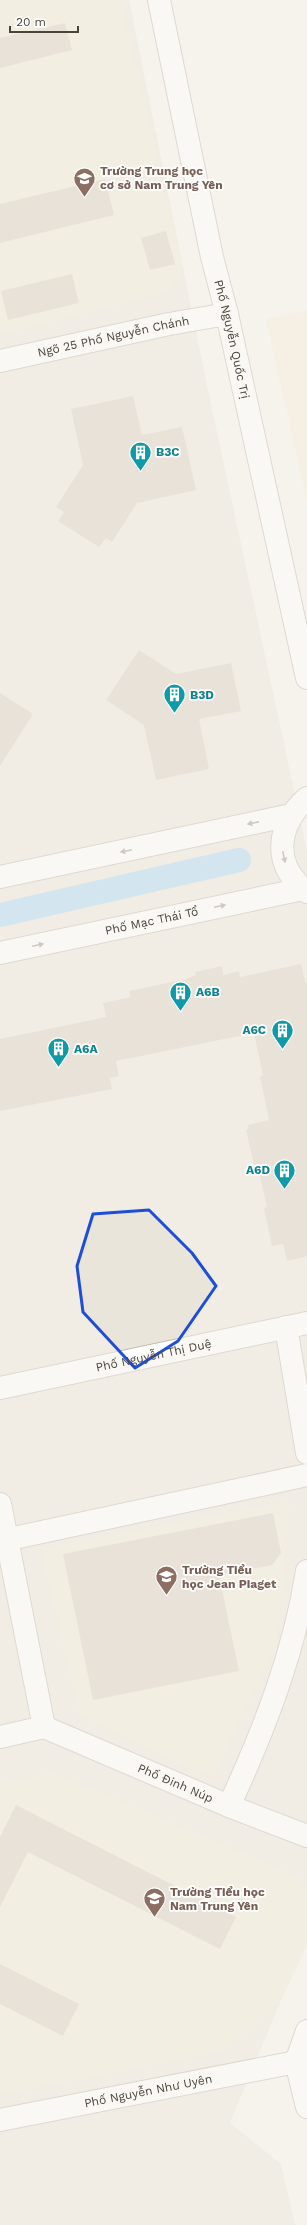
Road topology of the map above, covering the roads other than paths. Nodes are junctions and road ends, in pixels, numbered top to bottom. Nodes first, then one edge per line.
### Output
1 (159, 0) edge
2 (227, 314) junction
3 (0, 361) edge
4 (307, 678) edge
5 (307, 798) edge
6 (291, 816) junction
7 (0, 877) edge
8 (305, 890) edge
9 (0, 953) edge
10 (307, 1322) edge
11 (286, 1327) junction
12 (0, 1388) edge
13 (307, 1453) edge
14 (307, 1475) edge
15 (0, 1504) edge
16 (3, 1540) edge
17 (307, 1571) edge
18 (44, 1727) junction
19 (0, 1738) edge
20 (230, 1806) junction
21 (307, 1836) edge
22 (307, 2031) edge
23 (296, 2062) junction
24 (307, 2107) edge
25 (0, 2120) edge

1 - 2 street, Phố Nguyễn Quốc Trị
2 - 3 street, Ngõ 25 Phố Nguyễn Chánh
2 - 4 street, Phố Nguyễn Quốc Trị
5 - 6 street
6 -> 7 street
6 -> 8 street
9 -> 8 street, Phố Mạc Thái Tổ
10 - 11 street, Phố Nguyễn Thị Duệ
11 - 12 street, Phố Nguyễn Thị Duệ
11 - 13 street
14 - 16 street
15 - 16 street
16 - 18 street
17 - 20 street
18 - 19 street
18 - 20 street, Phố Đinh Núp
20 - 21 street, Phố Đinh Núp
22 - 23 street
23 - 24 street
23 - 25 street, Phố Nguyễn Như Uyên

